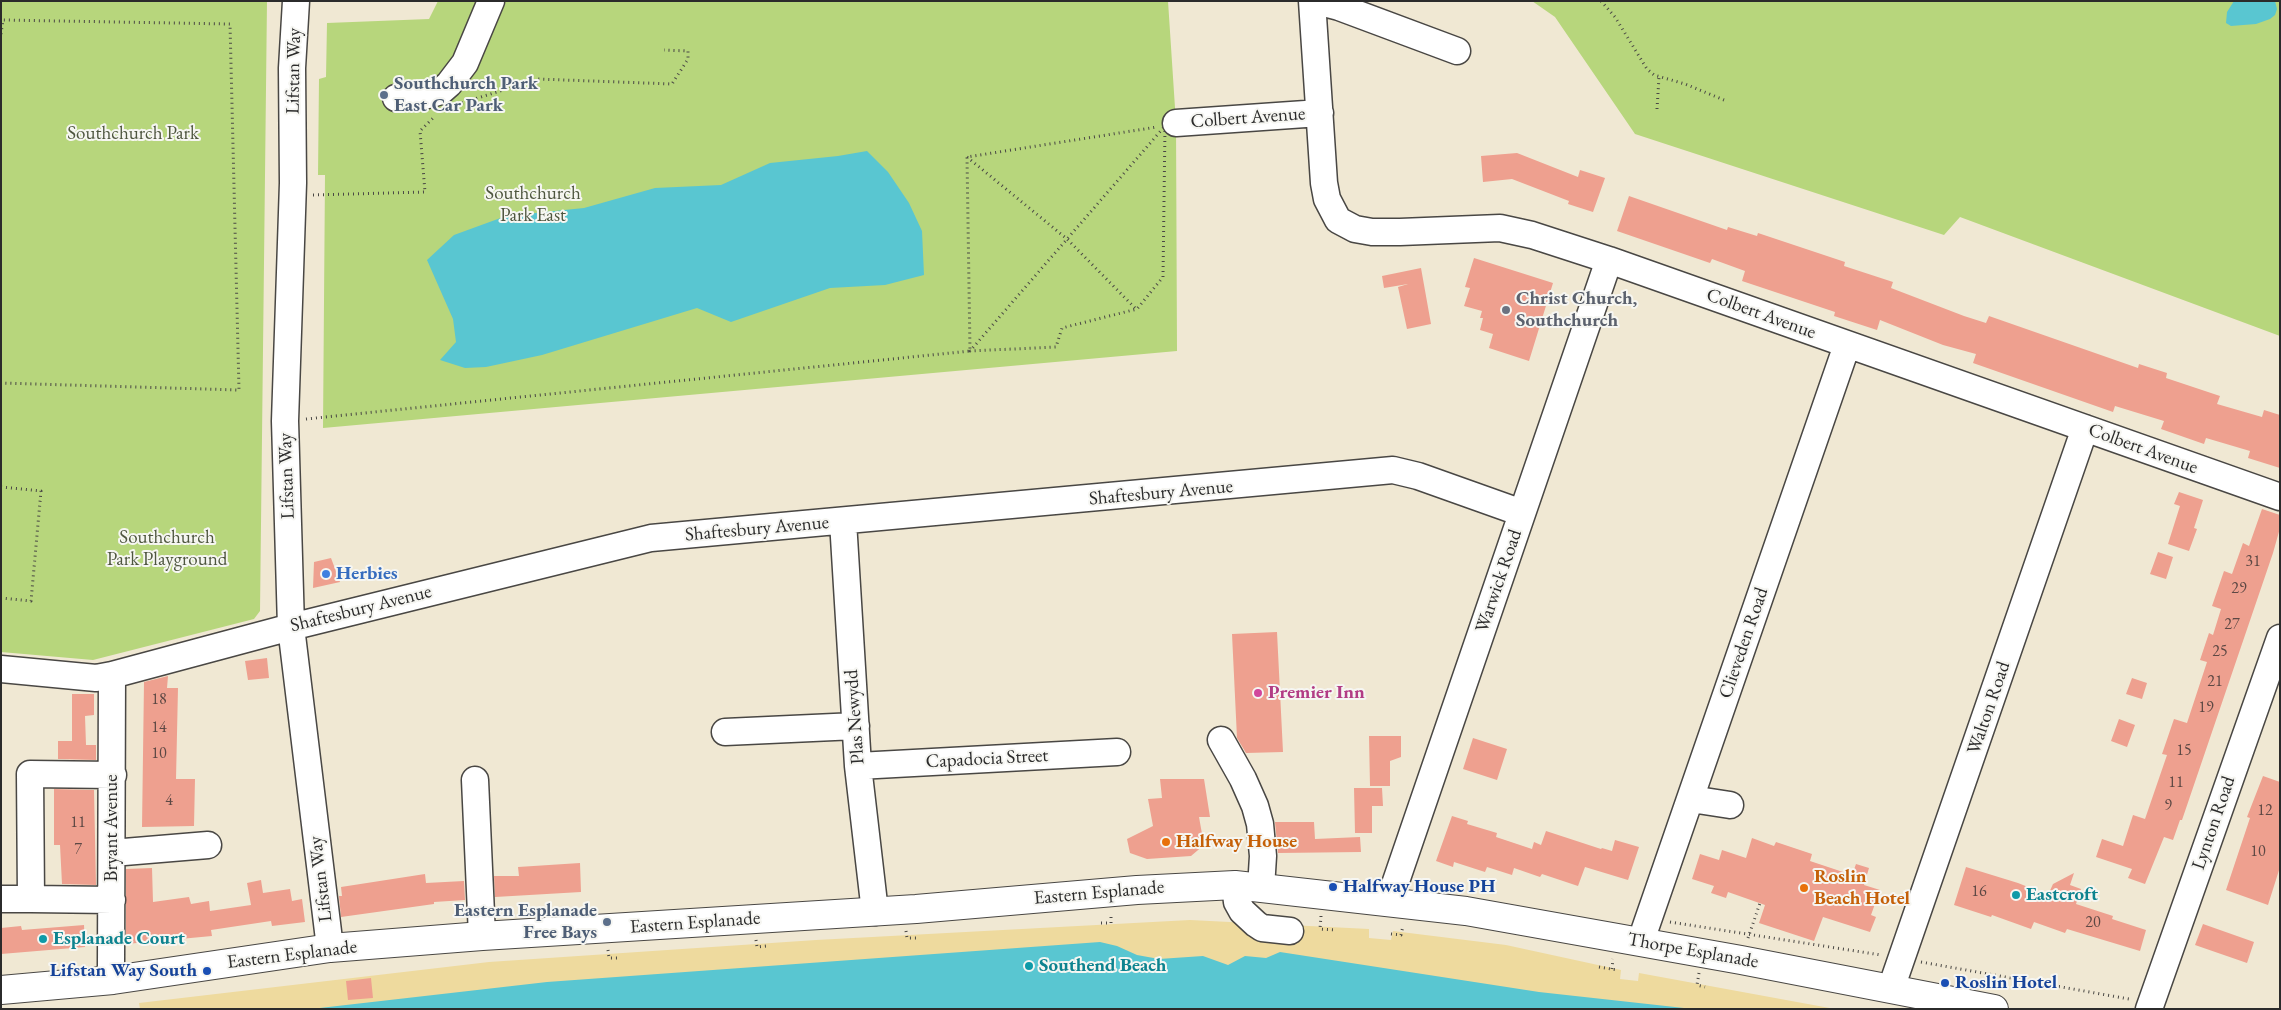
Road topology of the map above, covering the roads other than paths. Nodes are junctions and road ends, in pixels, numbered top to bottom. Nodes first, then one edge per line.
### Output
1 (296, 1) edge
2 (491, 1) edge
3 (1312, 1) edge
4 (1316, 1) edge
5 (1457, 51) dead end
6 (396, 98) dead end
7 (1320, 113) junction
8 (1171, 124) road end
9 (1610, 260) junction
10 (1848, 345) junction
11 (2085, 428) junction
12 (2280, 497) edge
13 (1522, 513) junction
14 (843, 521) junction
15 (291, 627) junction
16 (2280, 638) edge
17 (1, 669) edge
18 (112, 675) junction
19 (856, 726) junction
20 (725, 730) dead end
21 (1221, 740) dead end
22 (1116, 752) dead end
23 (858, 766) junction
24 (113, 775) junction
25 (475, 780) dead end
26 (1691, 799) junction
27 (1730, 805) dead end
28 (208, 845) dead end
29 (112, 853) junction
30 (1248, 887) junction
31 (1, 899) edge
32 (31, 899) junction
33 (112, 900) junction
34 (875, 912) junction
35 (1393, 912) junction
36 (1290, 930) dead end
37 (482, 936) junction
38 (1644, 942) junction
39 (330, 948) junction
40 (113, 980) junction
41 (1892, 989) junction
42 (1, 990) edge
43 (1994, 1009) edge
44 (2149, 1009) edge

1 - 15 street, Lifstan Way
2 - 6 street
3 - 7 street, Colbert Avenue
4 - 5 street
7 - 8 street, Colbert Avenue
7 - 9 street, Colbert Avenue
9 - 10 street, Colbert Avenue
9 - 13 street, Warwick Road
10 - 11 street, Colbert Avenue
10 - 26 street, Clieveden Road
11 - 12 street, Colbert Avenue
11 - 41 street, Walton Road
13 - 14 street, Shaftesbury Avenue
13 - 35 street, Warwick Road
14 - 15 street, Shaftesbury Avenue
14 - 19 street, Plas Newydd
15 - 18 street, Shaftesbury Avenue
15 - 39 street, Lifstan Way
16 - 44 street, Lynton Road
17 - 18 street, Shaftesbury Avenue
18 - 24 street, Bryant Avenue
19 - 20 street
19 - 23 street, Plas Newydd
21 - 30 street
22 - 23 street, Capadocia Street
23 - 34 street, Plas Newydd
24 - 29 street, Bryant Avenue
24 - 32 street
25 - 37 street
26 - 27 street
26 - 38 street, Clieveden Road
28 - 29 street
29 - 33 street, Bryant Avenue
30 - 34 main road, Eastern Esplanade
30 - 35 main road, Eastern Esplanade
30 - 36 street
31 - 32 street
32 - 33 street
33 - 40 street, Bryant Avenue
34 - 37 main road, Eastern Esplanade
35 - 38 main road, Thorpe Esplanade
37 - 39 main road, Eastern Esplanade
38 - 41 main road, Thorpe Esplanade
39 - 40 main road, Eastern Esplanade
40 - 42 main road, Eastern Esplanade
41 - 43 main road, Thorpe Esplanade

